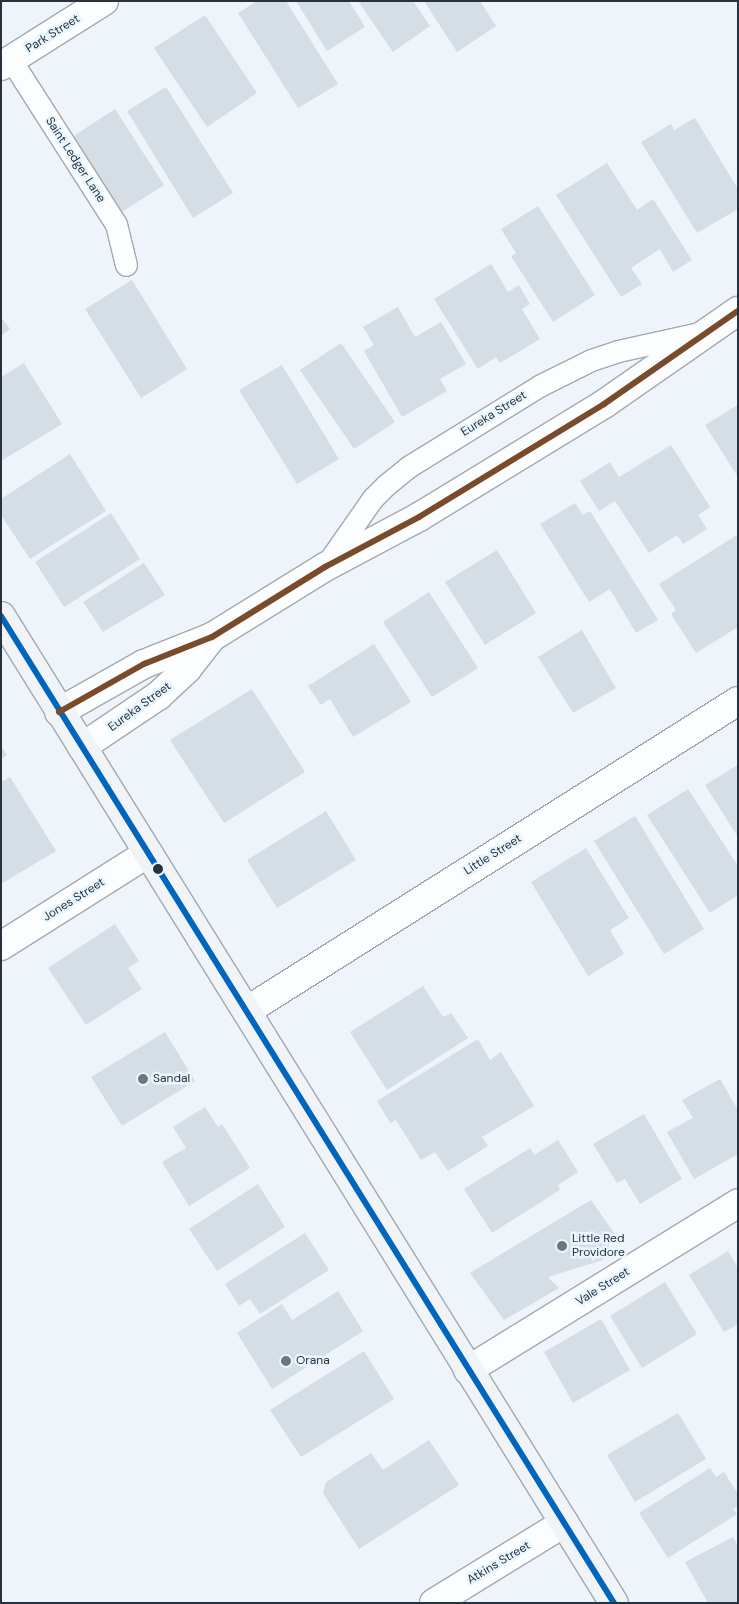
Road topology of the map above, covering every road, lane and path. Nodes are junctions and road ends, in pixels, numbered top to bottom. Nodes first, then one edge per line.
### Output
1 (104, 1) edge
2 (6, 63) edge
3 (126, 265) dead end
4 (738, 311) edge
5 (708, 331) junction
6 (325, 567) junction
7 (1, 616) edge
8 (212, 638) junction
9 (738, 701) edge
10 (60, 712) junction
11 (82, 747) junction
12 (148, 853) junction
13 (1, 946) edge
14 (248, 1010) junction
15 (738, 1203) edge
16 (468, 1370) junction
17 (564, 1524) junction
18 (434, 1603) edge
19 (614, 1603) edge

1 - 2 street, Park Street
2 - 3 lane, Saint Ledger Lane
4 - 5 street, Eureka Street
5 - 6 street, Eureka Street
5 - 6 lane, Eureka Street
6 - 8 street, Eureka Street
7 - 10 main road
8 - 10 street, Eureka Street
8 - 11 street, Eureka Street
9 - 14 street, Little Street
10 - 11 main road
11 - 12 main road
12 - 13 street, Jones Street
12 - 14 main road
14 - 16 main road
15 - 16 street, Vale Street
16 - 17 main road
17 - 18 street, Atkins Street
17 - 19 main road

